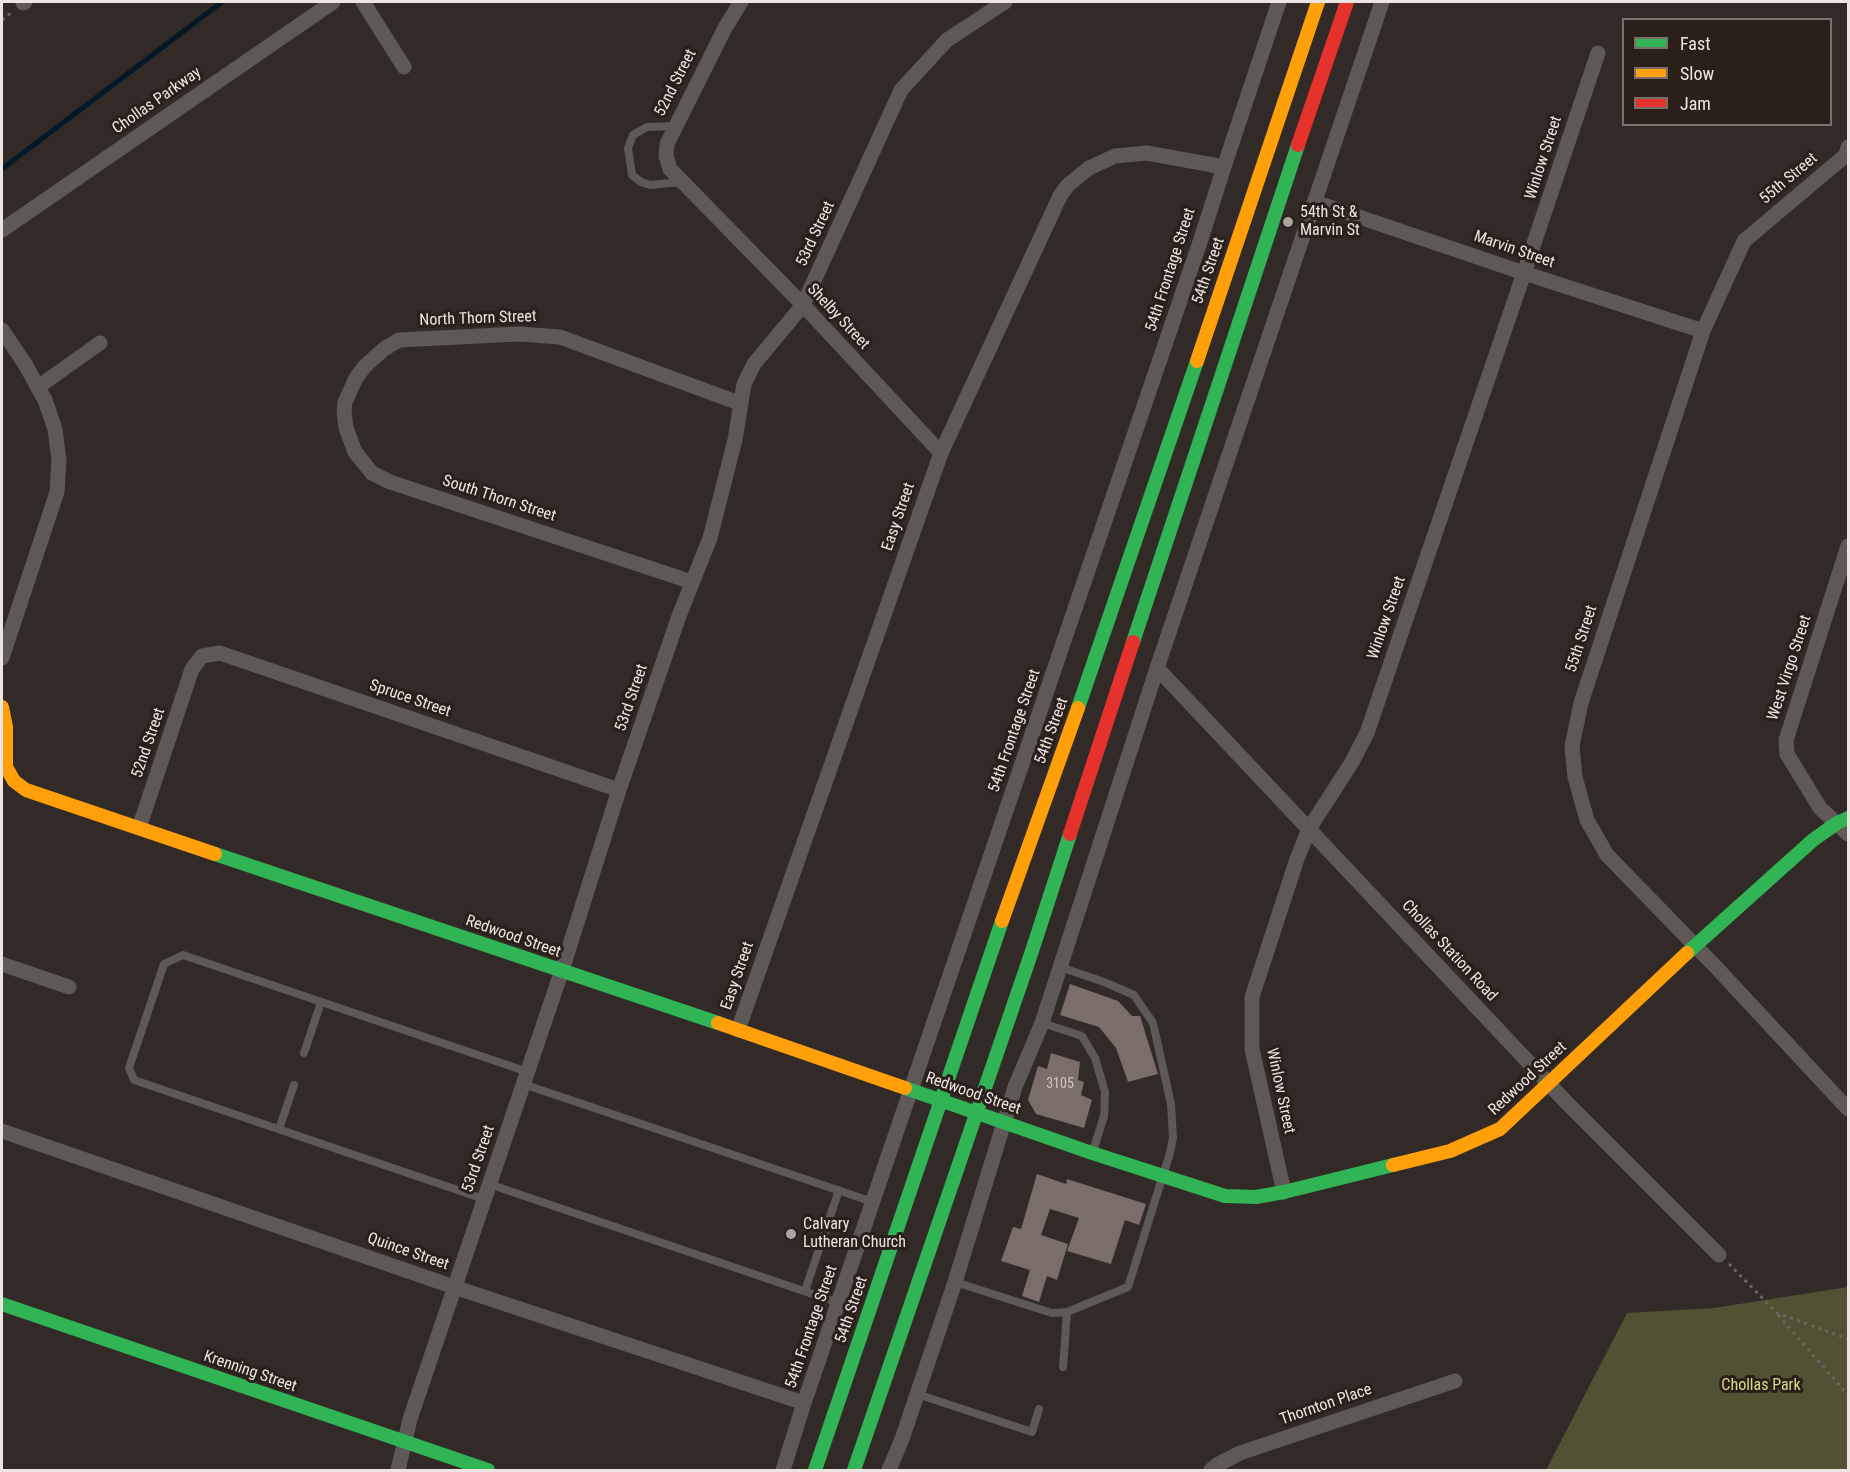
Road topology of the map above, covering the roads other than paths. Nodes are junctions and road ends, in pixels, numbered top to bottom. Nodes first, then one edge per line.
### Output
1 (333, 2) edge
2 (363, 2) edge
3 (741, 2) edge
4 (1005, 2) edge
5 (1279, 2) edge
6 (1318, 2) edge
7 (1347, 2) edge
8 (1382, 2) edge
9 (1598, 53) dead end
10 (404, 67) dead end
11 (674, 126) junction
12 (1848, 147) edge
13 (1224, 167) junction
14 (683, 182) junction
15 (1315, 202) junction
16 (2, 230) edge
17 (1524, 273) junction
18 (802, 305) junction
19 (2, 330) edge
20 (1702, 331) junction
21 (100, 343) dead end
22 (39, 387) junction
23 (345, 402) joint
24 (740, 403) junction
25 (941, 453) junction
26 (1848, 546) edge
27 (692, 582) junction
28 (2, 658) edge
29 (1157, 668) junction
30 (192, 669) joint
31 (2, 707) edge
32 (4, 772) edge
33 (619, 790) junction
34 (1845, 825) edge
35 (139, 828) junction
36 (1309, 829) junction
37 (1695, 945) junction
38 (2, 964) edge
39 (1060, 967) junction
40 (562, 970) junction
41 (69, 987) dead end
42 (321, 1002) junction
43 (1042, 1023) junction
44 (738, 1030) junction
45 (304, 1053) dead end
46 (526, 1078) junction
47 (1548, 1083) junction
48 (294, 1085) dead end
49 (911, 1090) junction
50 (941, 1100) junction
51 (1848, 1109) edge
52 (977, 1112) junction
53 (1005, 1122) junction
54 (279, 1129) junction
55 (2, 1131) edge
56 (1092, 1154) junction
57 (1164, 1177) junction
58 (489, 1184) junction
59 (839, 1190) junction
60 (1284, 1192) junction
61 (484, 1199) junction
62 (873, 1202) junction
63 (1719, 1255) road end
64 (955, 1282) junction
65 (454, 1287) junction
66 (805, 1291) junction
67 (839, 1303) junction
68 (2, 1304) edge
69 (1067, 1312) junction
70 (1063, 1367) dead end
71 (1455, 1381) dead end
72 (917, 1394) junction
73 (804, 1403) junction
74 (1039, 1409) dead end
75 (404, 1442) junction
76 (398, 1470) edge
77 (488, 1470) edge
78 (783, 1470) edge
79 (815, 1470) edge
80 (854, 1470) edge
81 (889, 1470) edge
82 (1211, 1470) edge

1 - 16 street, Chollas Parkway
2 - 10 street
3 - 11 street, 52nd Street
4 - 18 street, 53rd Street
5 - 13 street, 54th Frontage Street
6 - 50 main road, 54th Street
7 - 52 main road
8 - 15 street
9 - 17 street, Winlow Street
11 - 14 street, 52nd Street
11 - 14 lane
12 - 20 street, 55th Street
13 - 25 street, Easy Street
13 - 49 street, 54th Frontage Street
14 - 18 street, Shelby Street
15 - 17 street, Marvin Street
15 - 29 street
17 - 20 street, Marvin Street
17 - 36 street, Winlow Street
18 - 24 street, 53rd Street
18 - 25 street, Shelby Street
19 - 22 street
20 - 37 street, 55th Street
21 - 22 street
22 - 28 street
23 - 24 street, North Thorn Street
23 - 27 street, South Thorn Street
24 - 27 street, 53rd Street
25 - 44 street, Easy Street
26 - 34 street, West Virgo Street
27 - 33 street, 53rd Street
29 - 36 street, Chollas Station Road
29 - 39 street
30 - 33 street, Spruce Street
30 - 35 street, 52nd Street
31 - 32 main road
32 - 35 main road, Redwood Street
33 - 40 street, 53rd Street
34 - 37 main road, Redwood Street
35 - 40 main road, Redwood Street
36 - 47 street, Chollas Station Road
36 - 60 street, Winlow Street
37 - 47 main road, Redwood Street
37 - 51 street, 55th Street
38 - 41 street
39 - 43 street
39 - 57 lane
40 - 44 main road, Redwood Street
40 - 46 street, 53rd Street
42 - 45 lane
42 - 46 lane
42 - 54 lane
43 - 53 street
43 - 56 lane
44 - 49 main road, Redwood Street
46 - 58 street, 53rd Street
46 - 59 lane
47 - 60 main road, Redwood Street
47 - 63 street, Chollas Station Road
48 - 54 lane
49 - 50 main road, Redwood Street
49 - 62 street, 54th Frontage Street
50 - 52 main road, Redwood Street
50 - 79 main road, 54th Street
52 - 53 main road, Redwood Street
52 - 80 main road
53 - 56 main road, Redwood Street
53 - 64 street
54 - 61 lane
55 - 65 street, Quince Street
56 - 57 main road, Redwood Street
57 - 60 main road, Redwood Street
57 - 69 lane
58 - 61 street, 53rd Street
58 - 66 lane
59 - 62 lane
59 - 66 lane
61 - 65 street, 53rd Street
62 - 67 street, 54th Frontage Street
64 - 69 lane
64 - 72 street
65 - 73 street, Quince Street
65 - 75 street, 53rd Street
66 - 67 lane
67 - 73 street, 54th Frontage Street
68 - 75 main road, Krenning Street
69 - 70 lane
71 - 82 street, Thornton Place
72 - 74 lane
72 - 81 street
73 - 78 street, 54th Frontage Street
75 - 76 street, 53rd Street
75 - 77 main road, Krenning Street

